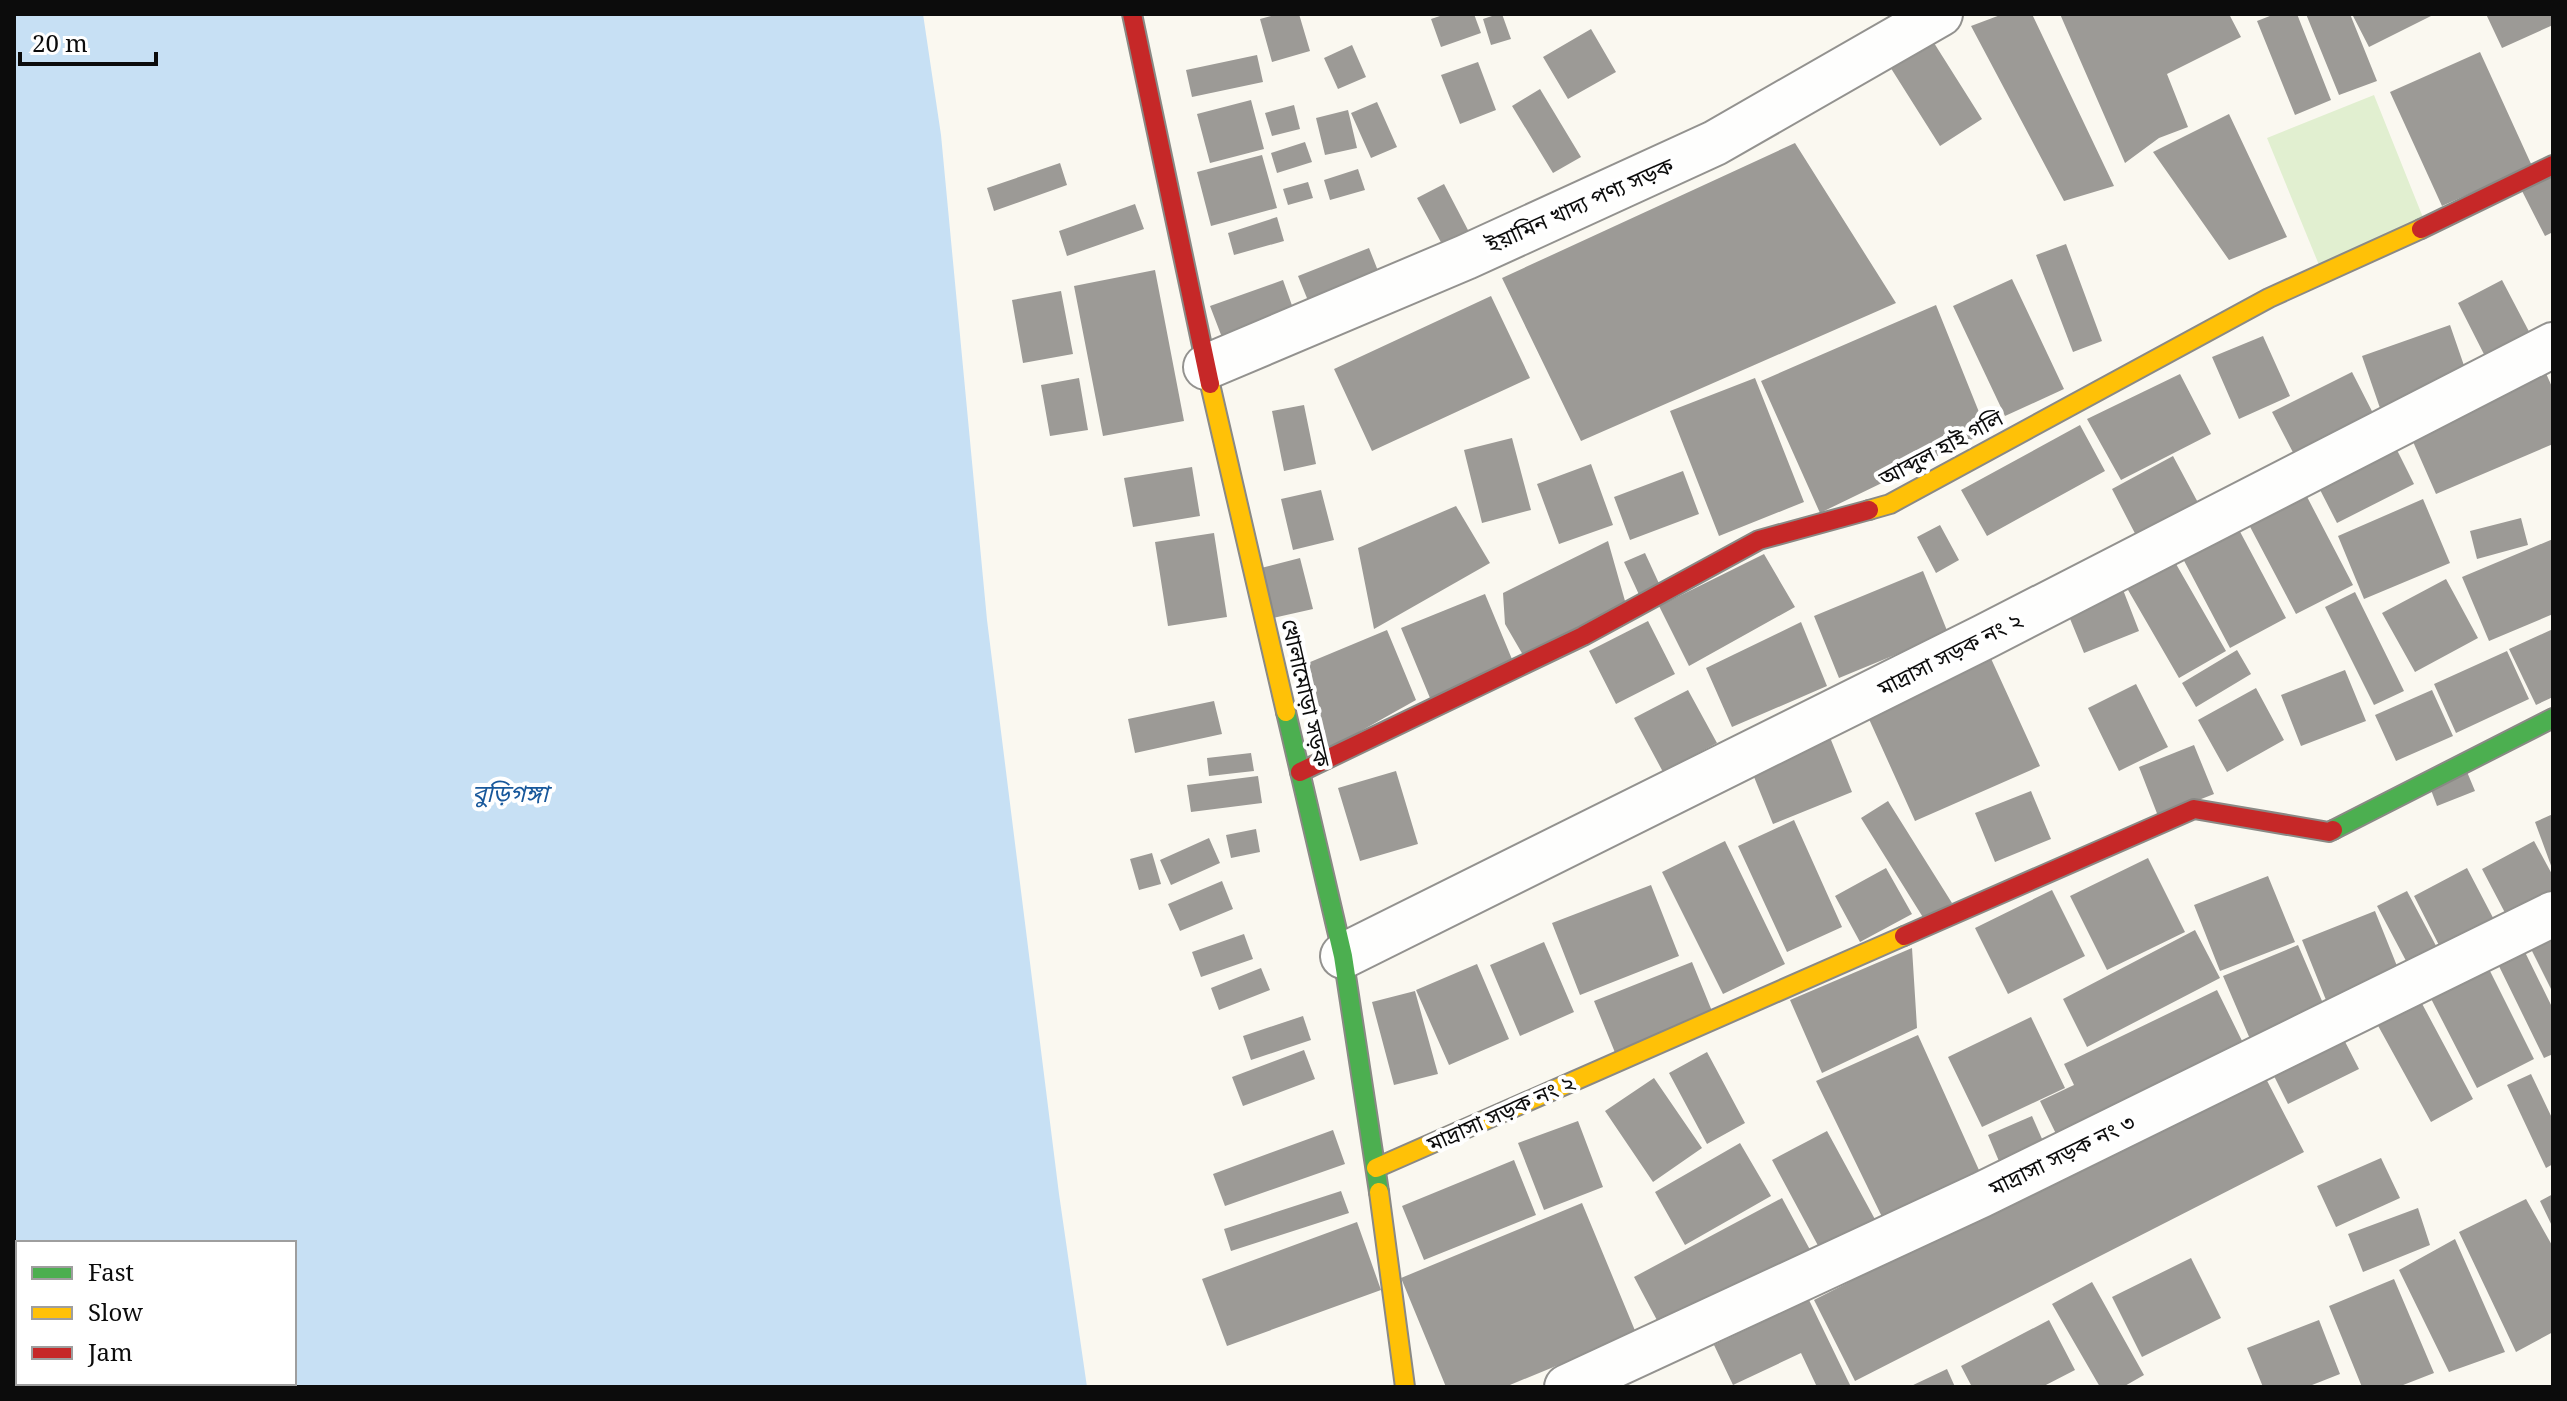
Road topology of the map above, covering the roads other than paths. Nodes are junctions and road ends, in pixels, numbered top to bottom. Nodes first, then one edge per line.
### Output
1 (1132, 14) edge
2 (1940, 14) edge
3 (2553, 165) edge
4 (2553, 345) edge
5 (1206, 367) junction
6 (2553, 718) edge
7 (1300, 772) junction
8 (2553, 914) edge
9 (1343, 956) junction
10 (1376, 1168) junction
11 (1405, 1387) edge
12 (1567, 1387) edge

1 - 5 street, খোলামোড়া সড়ক
2 - 5 street, ইয়ামিন খাদ্য পণ্য সড়ক
3 - 7 street, আব্দুল হাই গলি
4 - 9 street, মাদ্রাসা সড়ক নং ২
5 - 7 street, খোলামোড়া সড়ক
6 - 10 street, মাদ্রাসা সড়ক নং ২
7 - 9 street, খোলামোড়া সড়ক
8 - 12 street, মাদ্রাসা সড়ক নং ৩
9 - 10 street, খোলামোড়া সড়ক
10 - 11 street, খোলামোড়া সড়ক

